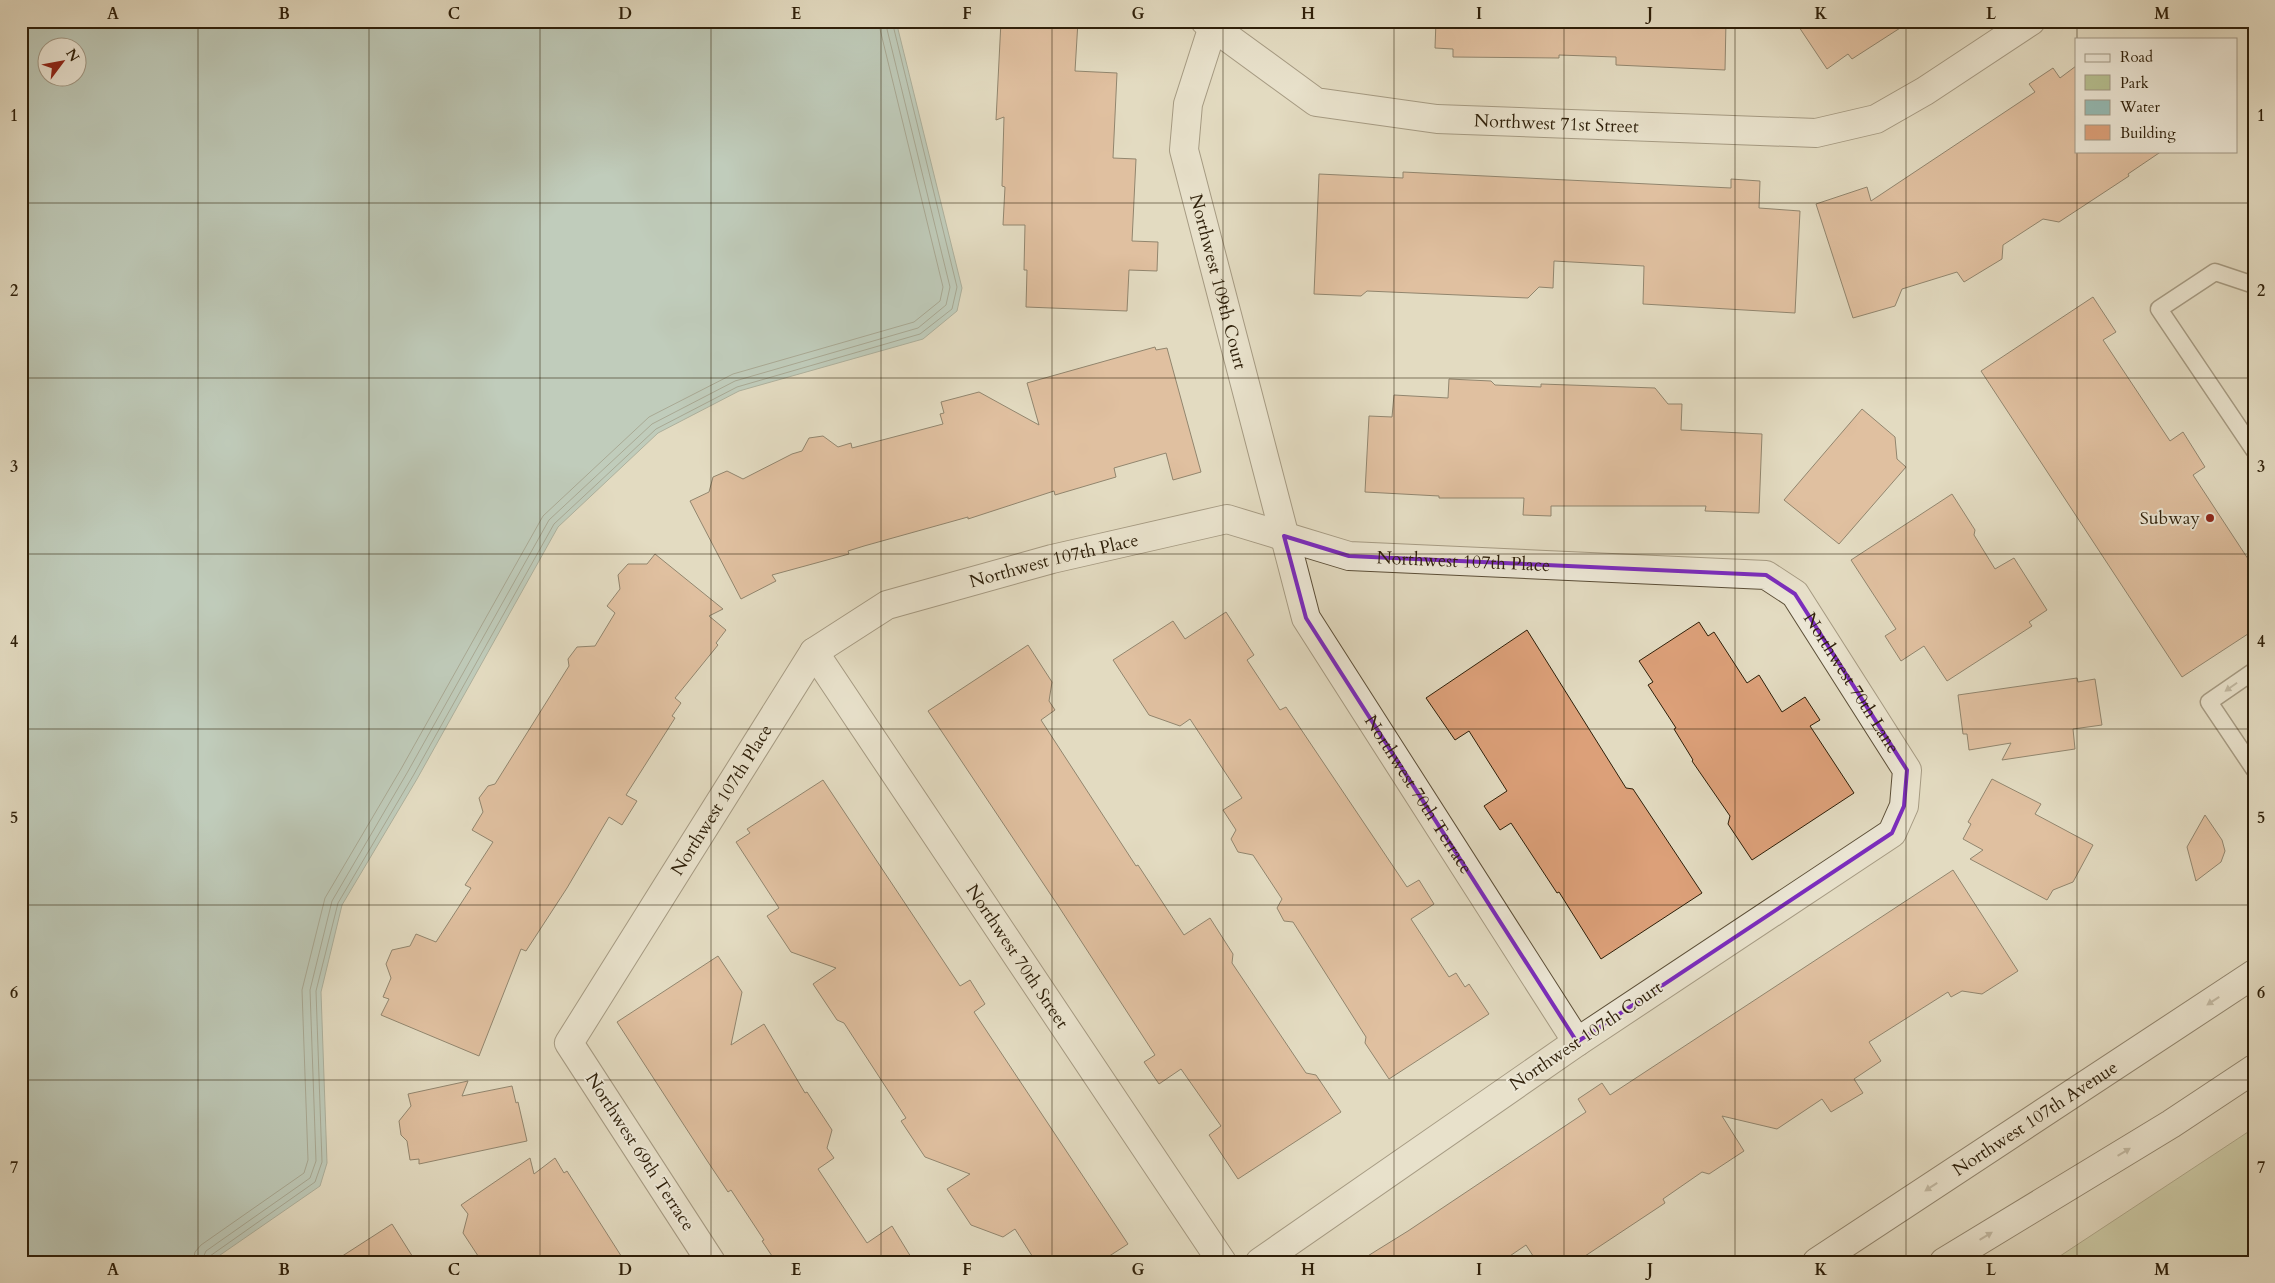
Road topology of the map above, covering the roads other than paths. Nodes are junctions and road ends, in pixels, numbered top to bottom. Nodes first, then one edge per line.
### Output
1 (2031, 21) edge
2 (1209, 24) edge
3 (2254, 284) edge
4 (2254, 450) edge
5 (1284, 536) junction
6 (1766, 575) joint
7 (814, 652) junction
8 (2254, 671) edge
9 (2254, 769) edge
10 (1904, 806) joint
11 (2254, 974) edge
12 (1577, 1042) junction
13 (569, 1043) joint
14 (2254, 1069) edge
15 (710, 1262) edge
16 (1222, 1262) edge
17 (1260, 1262) edge
18 (1817, 1262) edge
19 (1944, 1262) edge

1 - 2 street, Northwest 71st Street
2 - 5 street, Northwest 109th Court
3 - 4 lane
5 - 6 street, Northwest 107th Place
5 - 7 street, Northwest 107th Place
5 - 12 street, Northwest 70th Terrace
6 - 10 street, Northwest 70th Lane
7 - 13 street, Northwest 107th Place
7 - 16 street, Northwest 70th Street
8 -> 9 lane
10 - 12 street, Northwest 107th Court
11 -> 18 street, Northwest 107th Avenue
12 - 17 street, Northwest 107th Court
13 - 15 street, Northwest 69th Terrace
19 -> 14 street

